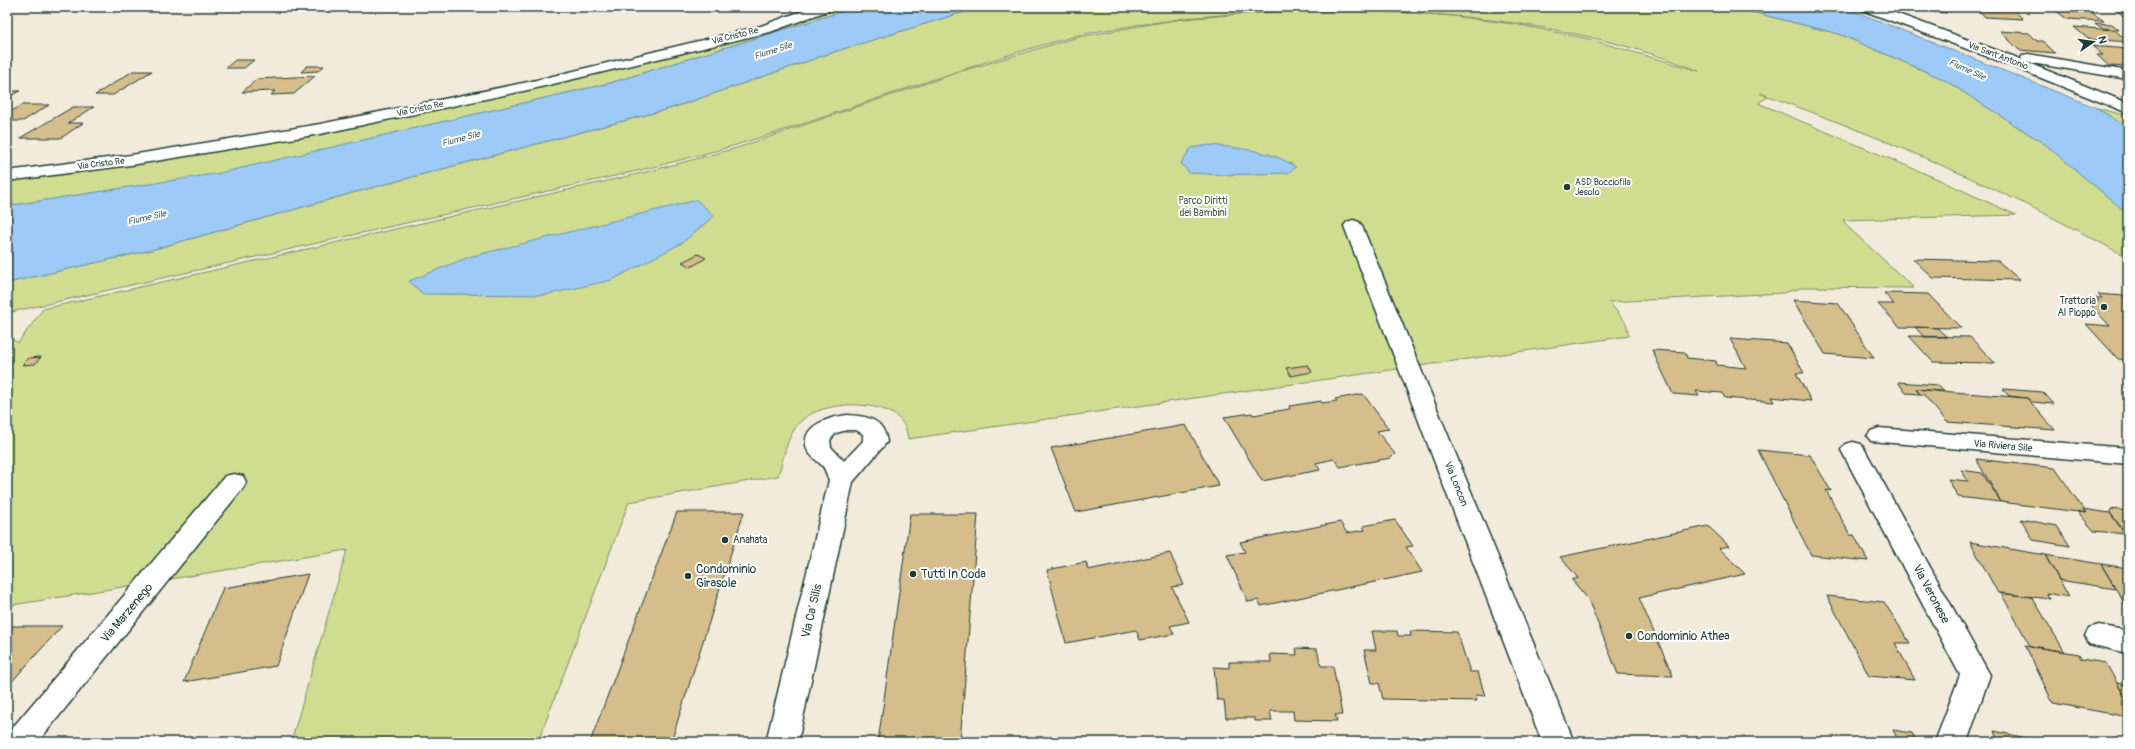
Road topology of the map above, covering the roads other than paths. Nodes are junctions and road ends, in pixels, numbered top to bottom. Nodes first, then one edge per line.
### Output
1 (825, 7) edge
2 (1867, 7) edge
3 (2000, 56) junction
4 (2128, 75) edge
5 (2124, 104) edge
6 (7, 176) edge
7 (1353, 226) dead end
8 (1879, 436) dead end
9 (1853, 450) dead end
10 (2128, 456) edge
11 (841, 480) dead end
12 (234, 482) dead end
13 (2099, 636) dead end
14 (2128, 642) edge
15 (19, 742) edge
16 (782, 742) edge
17 (1558, 742) edge
18 (1951, 742) edge

1 - 6 street, Via Cristo Re
2 - 3 street, Via Sant'Antonio
3 - 4 street
3 - 5 street, Via Sant'Antonio
7 - 17 street, Via Loncon
8 - 10 street, Via Riviera Sile
9 - 18 street, Via Veronese
11 - 16 street, Via Ca' Silis
12 - 15 street, Via Marzenego
13 - 14 street

